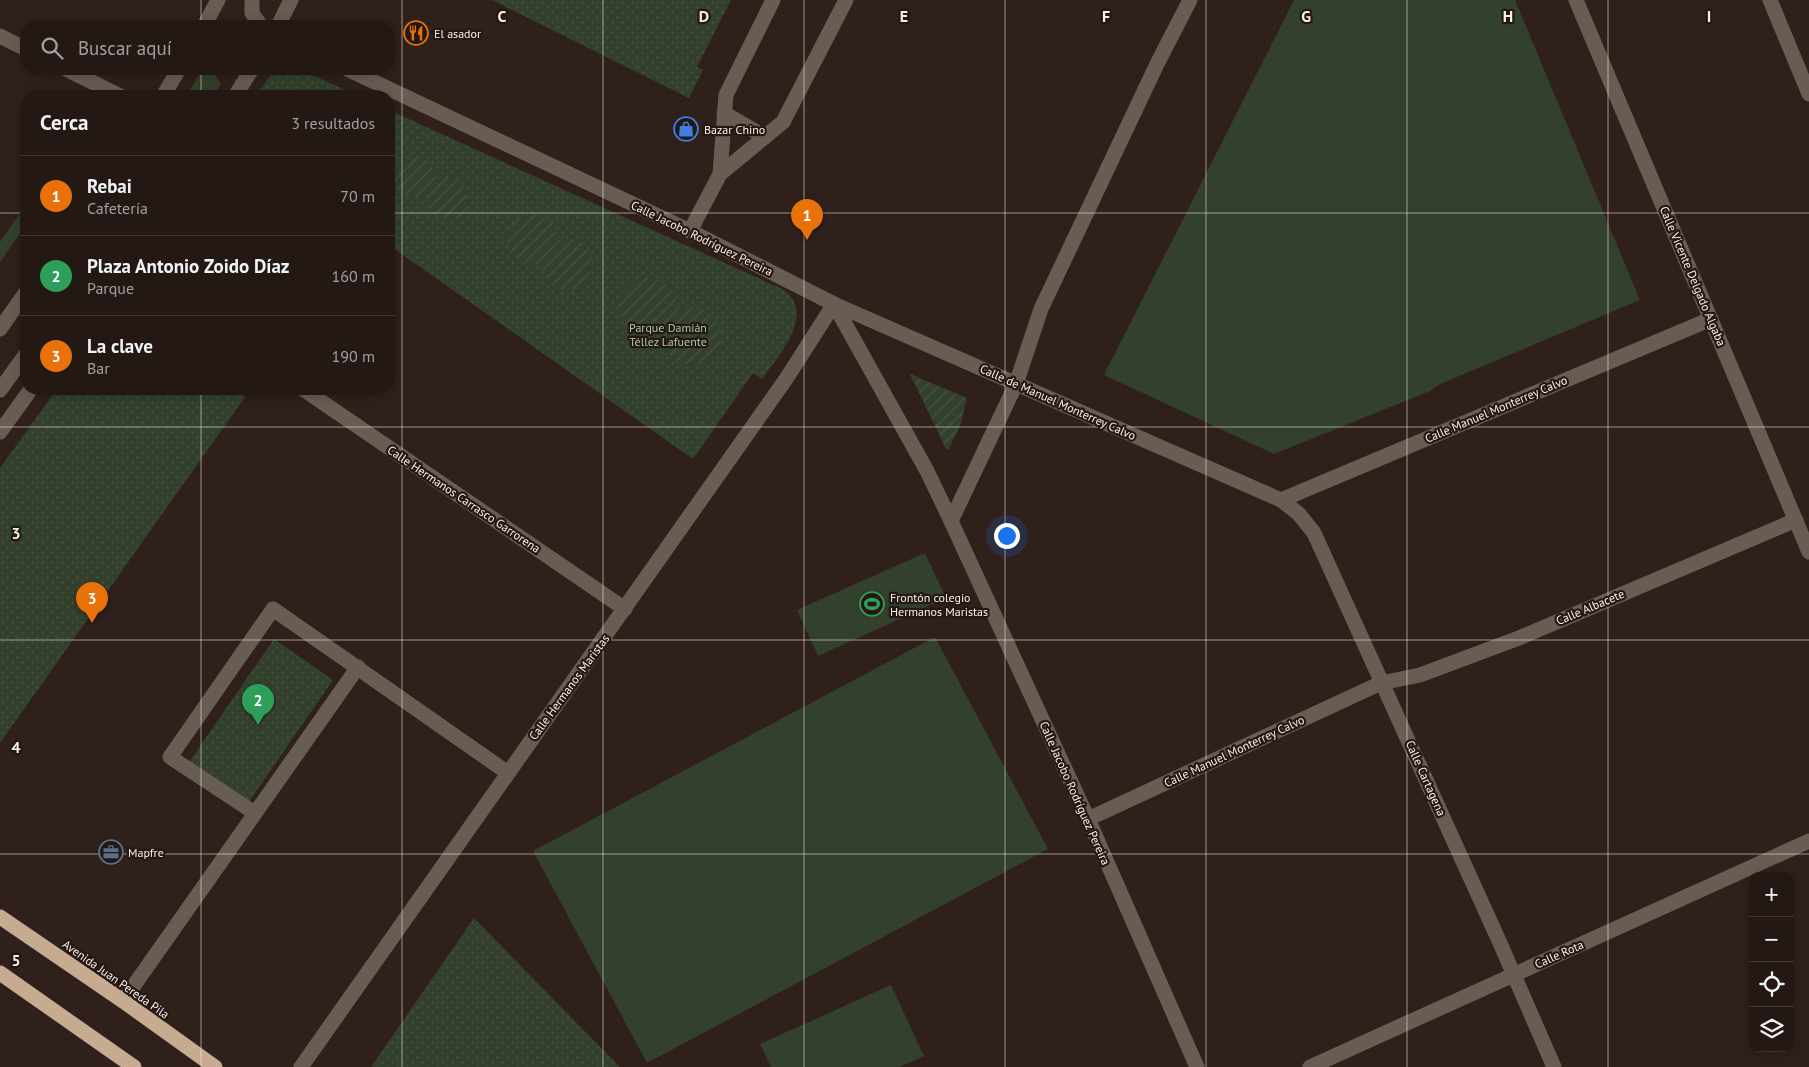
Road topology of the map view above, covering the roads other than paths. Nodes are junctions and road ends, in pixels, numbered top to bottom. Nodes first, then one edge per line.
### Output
1 (218, 0) edge
2 (252, 0) edge
3 (291, 0) edge
4 (774, 0) edge
5 (846, 0) edge
6 (1190, 0) edge
7 (1576, 0) edge
8 (1770, 0) edge
9 (207, 20) edge
10 (257, 20) edge
11 (281, 20) edge
12 (0, 36) edge
13 (20, 46) edge
14 (78, 75) edge
15 (175, 75) edge
16 (248, 75) edge
17 (360, 75) edge
18 (108, 90) edge
19 (167, 90) edge
20 (239, 90) edge
21 (391, 90) edge
22 (395, 92) edge
23 (1809, 94) edge
24 (724, 112) junction
25 (765, 137) junction
26 (720, 174) junction
27 (690, 231) junction
28 (20, 301) edge
29 (834, 304) junction
30 (1711, 319) junction
31 (0, 329) edge
32 (20, 362) edge
33 (1016, 384) junction
34 (0, 390) edge
35 (27, 395) edge
36 (312, 395) edge
37 (0, 432) edge
38 (1281, 500) junction
39 (1796, 520) junction
40 (951, 521) junction
41 (1809, 552) edge
42 (625, 609) junction
43 (358, 667) junction
44 (1381, 683) junction
45 (508, 773) junction
46 (255, 813) junction
47 (1088, 819) junction
48 (1809, 841) edge
49 (0, 917) edge
50 (0, 973) edge
51 (1514, 974) junction
52 (123, 1001) junction
53 (134, 1067) edge
54 (215, 1067) edge
55 (301, 1067) edge
56 (1197, 1067) edge
57 (1310, 1067) edge
58 (1554, 1067) edge

1 - 9 street
2 - 10 street
3 - 11 street
4 - 24 street
5 - 25 street
6 - 33 street
7 - 30 street, Calle Vicente Delgado Algaba
8 - 23 street
12 - 13 street
14 - 18 street
15 - 19 street
16 - 20 street
17 - 21 street, Calle Jacobo Rodríguez Pereira
22 - 27 street, Calle Jacobo Rodríguez Pereira
24 - 25 street
24 - 26 street
25 - 26 street
26 - 27 street
27 - 29 street, Calle Jacobo Rodríguez Pereira
28 - 31 street
29 - 33 street, Calle de Manuel Monterrey Calvo
29 - 40 street, Calle Jacobo Rodríguez Pereira
29 - 42 street, Calle Hermanos Maristas
30 - 38 street, Calle Manuel Monterrey Calvo
30 - 39 street, Calle Vicente Delgado Algaba
32 - 34 street
33 - 38 street, Calle de Manuel Monterrey Calvo
33 - 40 street
35 - 37 street
36 - 42 street, Calle Hermanos Carrasco Garrorena
38 - 44 street, Calle Cartagena
39 - 41 street, Calle Vicente Delgado Algaba
39 - 44 street, Calle Albacete
40 - 47 street, Calle Jacobo Rodríguez Pereira
42 - 45 street, Calle Hermanos Maristas
43 - 45 street
43 - 46 street
43 - 46 street
44 - 47 street, Calle Manuel Monterrey Calvo
44 - 51 street, Calle Cartagena
45 - 55 street, Calle Hermanos Maristas
46 - 52 street
47 - 56 street, Calle Jacobo Rodríguez Pereira
48 - 51 street, Calle Rota
49 - 52 highway, Avenida Juan Pereda Pila
50 - 53 highway
51 - 57 street, Calle Rota
51 - 58 street, Calle Cartagena
52 - 54 highway, Avenida Juan Pereda Pila

